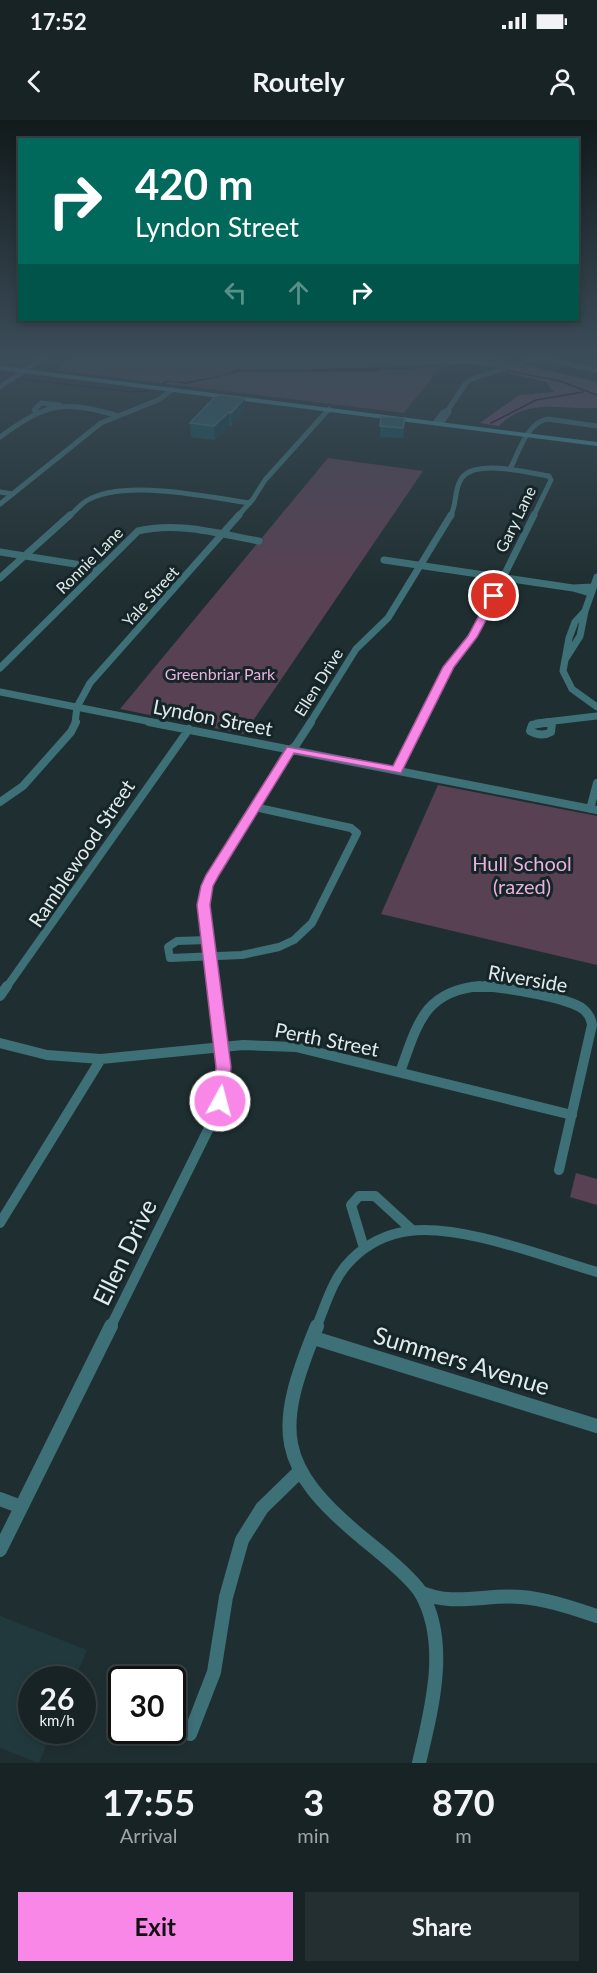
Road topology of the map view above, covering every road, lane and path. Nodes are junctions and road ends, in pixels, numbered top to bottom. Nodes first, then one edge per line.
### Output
1 (89, 432) edge
2 (309, 432) edge
3 (503, 432) edge
4 (535, 432) edge
5 (528, 435) junction
6 (597, 444) edge
7 (510, 469) junction
8 (0, 492) edge
9 (13, 494) junction
10 (0, 504) edge
11 (250, 504) junction
12 (222, 535) junction
13 (259, 541) dead end
14 (0, 552) edge
15 (25, 556) junction
16 (384, 560) dead end
17 (421, 565) junction
18 (100, 568) junction
19 (597, 577) edge
20 (0, 578) edge
21 (503, 578) junction
22 (591, 590) junction
23 (0, 668) edge
24 (0, 692) edge
25 (597, 706) edge
26 (78, 707) junction
27 (597, 716) edge
28 (552, 723) dead end
29 (189, 729) junction
30 (291, 749) junction
31 (396, 770) junction
32 (597, 783) edge
33 (0, 802) edge
34 (254, 807) junction
35 (593, 809) edge
36 (208, 940) junction
37 (210, 957) junction
38 (0, 996) edge
39 (0, 1043) edge
40 (221, 1047) junction
41 (101, 1059) junction
42 (400, 1072) junction
43 (572, 1115) junction
44 (559, 1170) dead end
45 (0, 1223) edge
46 (411, 1229) junction
47 (364, 1248) junction
48 (597, 1272) edge
49 (314, 1338) junction
50 (597, 1426) edge
51 (299, 1472) junction
52 (0, 1499) edge
53 (21, 1507) junction
54 (0, 1550) edge
55 (420, 1592) junction
56 (597, 1616) edge
57 (190, 1734) dead end
58 (419, 1763) edge

1 - 9 street
2 - 11 street, Yale Street
3 - 5 main road
4 - 5 street, Gary Lane
5 - 6 main road
5 - 7 street, Gary Lane
7 - 17 street, Ellen Drive
7 - 21 street, Gary Lane
8 - 9 street
9 - 10 street
11 - 12 street, Yale Street
11 - 15 street
12 - 13 street, Ronnie Lane
12 - 18 street, Ronnie Lane
12 - 26 street, Yale Street
14 - 15 street
15 - 18 street
15 - 20 street
16 - 17 street
17 - 21 street
17 - 30 street, Ellen Drive
18 - 23 street, Ronnie Lane
19 - 22 street
21 - 22 street
21 - 31 street, Gary Lane
22 - 25 street
24 - 26 street, Lyndon Street
26 - 29 street, Lyndon Street
26 - 33 street, Yale Street
27 - 28 street
29 - 30 street, Lyndon Street
29 - 38 street, Ramblewood Street
30 - 31 street, Lyndon Street
30 - 34 street, Ellen Drive
31 - 35 street, Lyndon Street
32 - 35 street
34 - 36 street, Ellen Drive
34 - 37 street
36 - 37 street, Ellen Drive
36 - 37 street
37 - 40 street, Ellen Drive
39 - 41 street, Perth Street
40 - 41 street, Perth Street
40 - 42 street, Perth Street
40 - 53 street, Ellen Drive
41 - 45 street
42 - 43 street, Perth Street
42 - 43 street, Riverside
43 - 44 street
46 - 47 street
46 - 47 street
46 - 48 street
47 - 49 street
49 - 50 street, Summers Avenue
49 - 51 street
51 - 55 street
51 - 57 street
52 - 53 street
53 - 54 street, Ellen Drive
55 - 56 street
55 - 58 street

